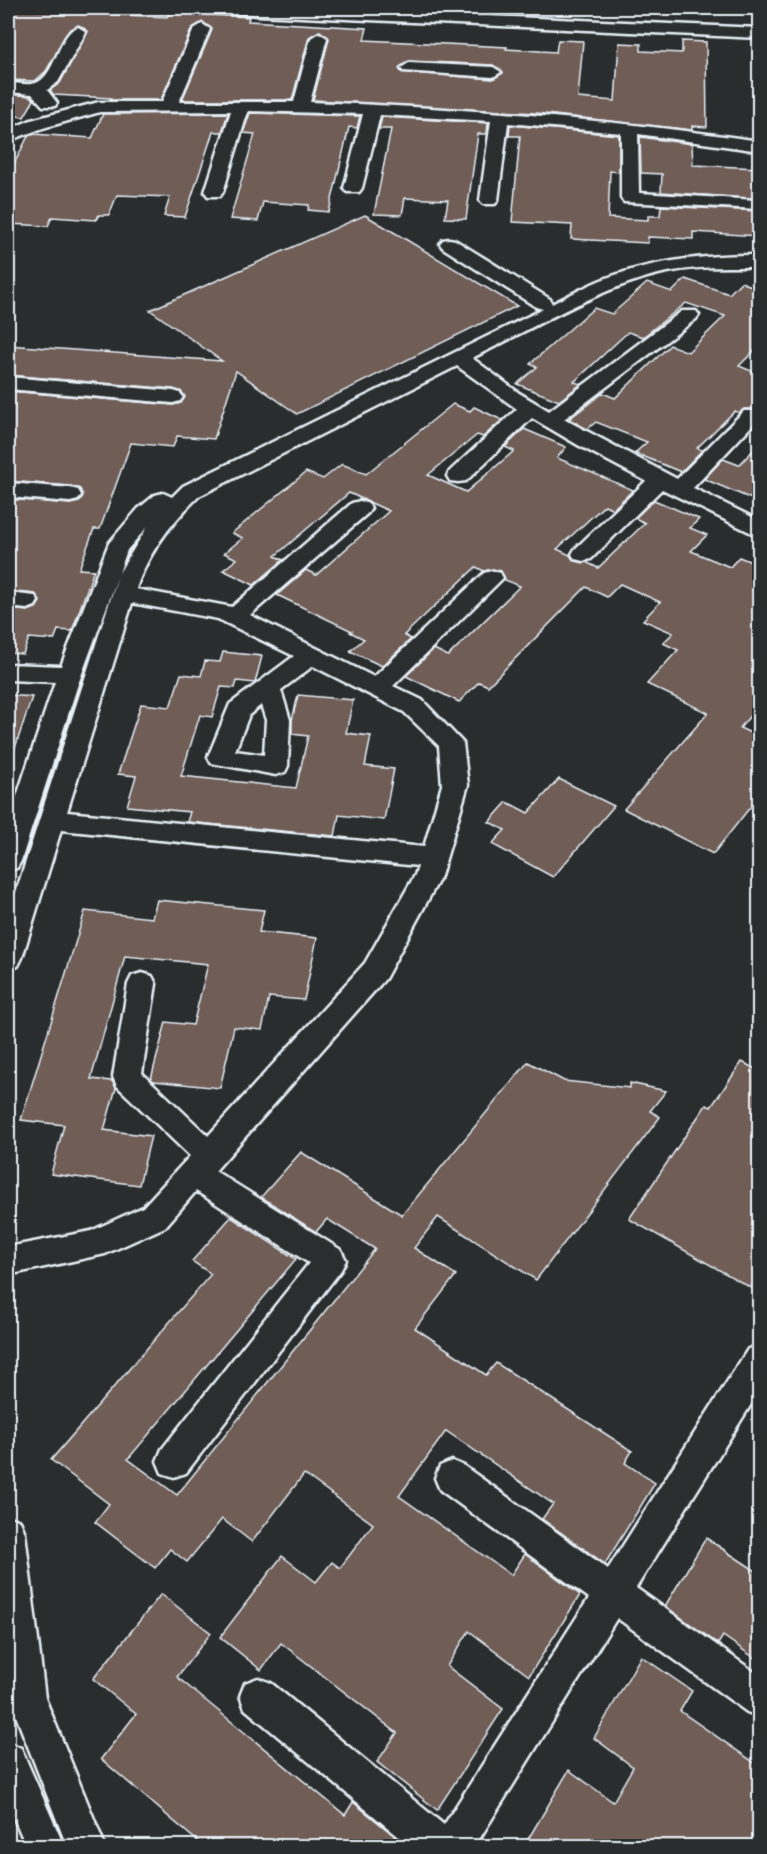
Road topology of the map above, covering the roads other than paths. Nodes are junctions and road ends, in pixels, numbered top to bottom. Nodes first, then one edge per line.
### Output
1 (217, 8) edge
2 (515, 8) edge
3 (605, 19) junction
4 (759, 20) edge
5 (202, 28) dead end
6 (78, 32) dead end
7 (759, 33) edge
8 (319, 38) dead end
9 (409, 68) dead end
10 (432, 69) junction
11 (493, 72) dead end
12 (8, 87) edge
13 (37, 89) junction
14 (168, 107) junction
15 (241, 107) junction
16 (301, 107) junction
17 (373, 109) junction
18 (420, 112) junction
19 (62, 117) junction
20 (500, 117) junction
21 (629, 128) junction
22 (8, 136) edge
23 (759, 146) edge
24 (353, 188) dead end
25 (214, 192) dead end
26 (489, 200) dead end
27 (756, 205) dead end
28 (448, 244) dead end
29 (759, 254) edge
30 (759, 261) edge
31 (543, 303) junction
32 (689, 315) dead end
33 (458, 357) junction
34 (8, 383) edge
35 (173, 397) dead end
36 (530, 408) junction
37 (751, 415) dead end
38 (550, 420) junction
39 (458, 476) dead end
40 (670, 484) junction
41 (8, 490) edge
42 (70, 495) dead end
43 (360, 508) dead end
44 (759, 530) edge
45 (583, 554) dead end
46 (492, 578) dead end
47 (123, 594) junction
48 (234, 617) junction
49 (310, 655) junction
50 (8, 672) edge
51 (71, 674) junction
52 (268, 688) dead end
53 (377, 688) junction
54 (51, 820) junction
55 (8, 856) edge
56 (40, 856) junction
57 (433, 858) junction
58 (18, 888) edge
59 (8, 958) edge
60 (142, 984) dead end
61 (201, 1165) junction
62 (8, 1261) edge
63 (759, 1360) edge
64 (174, 1461) dead end
65 (453, 1478) dead end
66 (8, 1533) edge
67 (612, 1594) junction
68 (258, 1696) dead end
69 (759, 1699) edge
70 (8, 1761) edge
71 (45, 1846) edge
72 (86, 1846) edge
73 (439, 1846) edge
74 (453, 1846) edge

1 - 3 street
2 - 3 street
3 - 4 street
3 - 7 street
5 - 14 street
6 - 13 street
8 - 16 street
9 - 10 street
10 - 11 street
10 - 18 street
12 - 13 street
13 - 19 street
14 - 15 street
14 - 19 street
15 - 16 street
15 - 25 street
16 - 17 street
17 - 18 street
17 - 24 street
18 - 20 street
19 - 22 street
20 - 21 street
20 - 26 street
21 - 23 street
21 - 27 street
28 - 31 street
29 - 31 street
30 - 33 street
31 - 51 street
32 - 38 street
33 - 36 street
33 - 47 street
34 - 35 street
36 - 38 street
36 - 39 street
37 - 40 street
38 - 40 street
40 - 44 street
40 - 45 street
41 - 42 street
43 - 48 street
46 - 53 street
47 - 48 street
47 - 54 street
48 - 49 street
49 - 52 street
49 - 53 street
50 - 51 street
51 - 55 street
53 - 57 street
54 - 56 street
54 - 57 street
55 - 56 street
56 - 58 street
57 - 61 street
58 - 59 street
60 - 61 street
61 - 62 street
61 - 64 street
63 - 67 street
65 - 67 street
66 - 72 street
67 - 69 street
67 - 74 street
68 - 73 street
70 - 71 street

